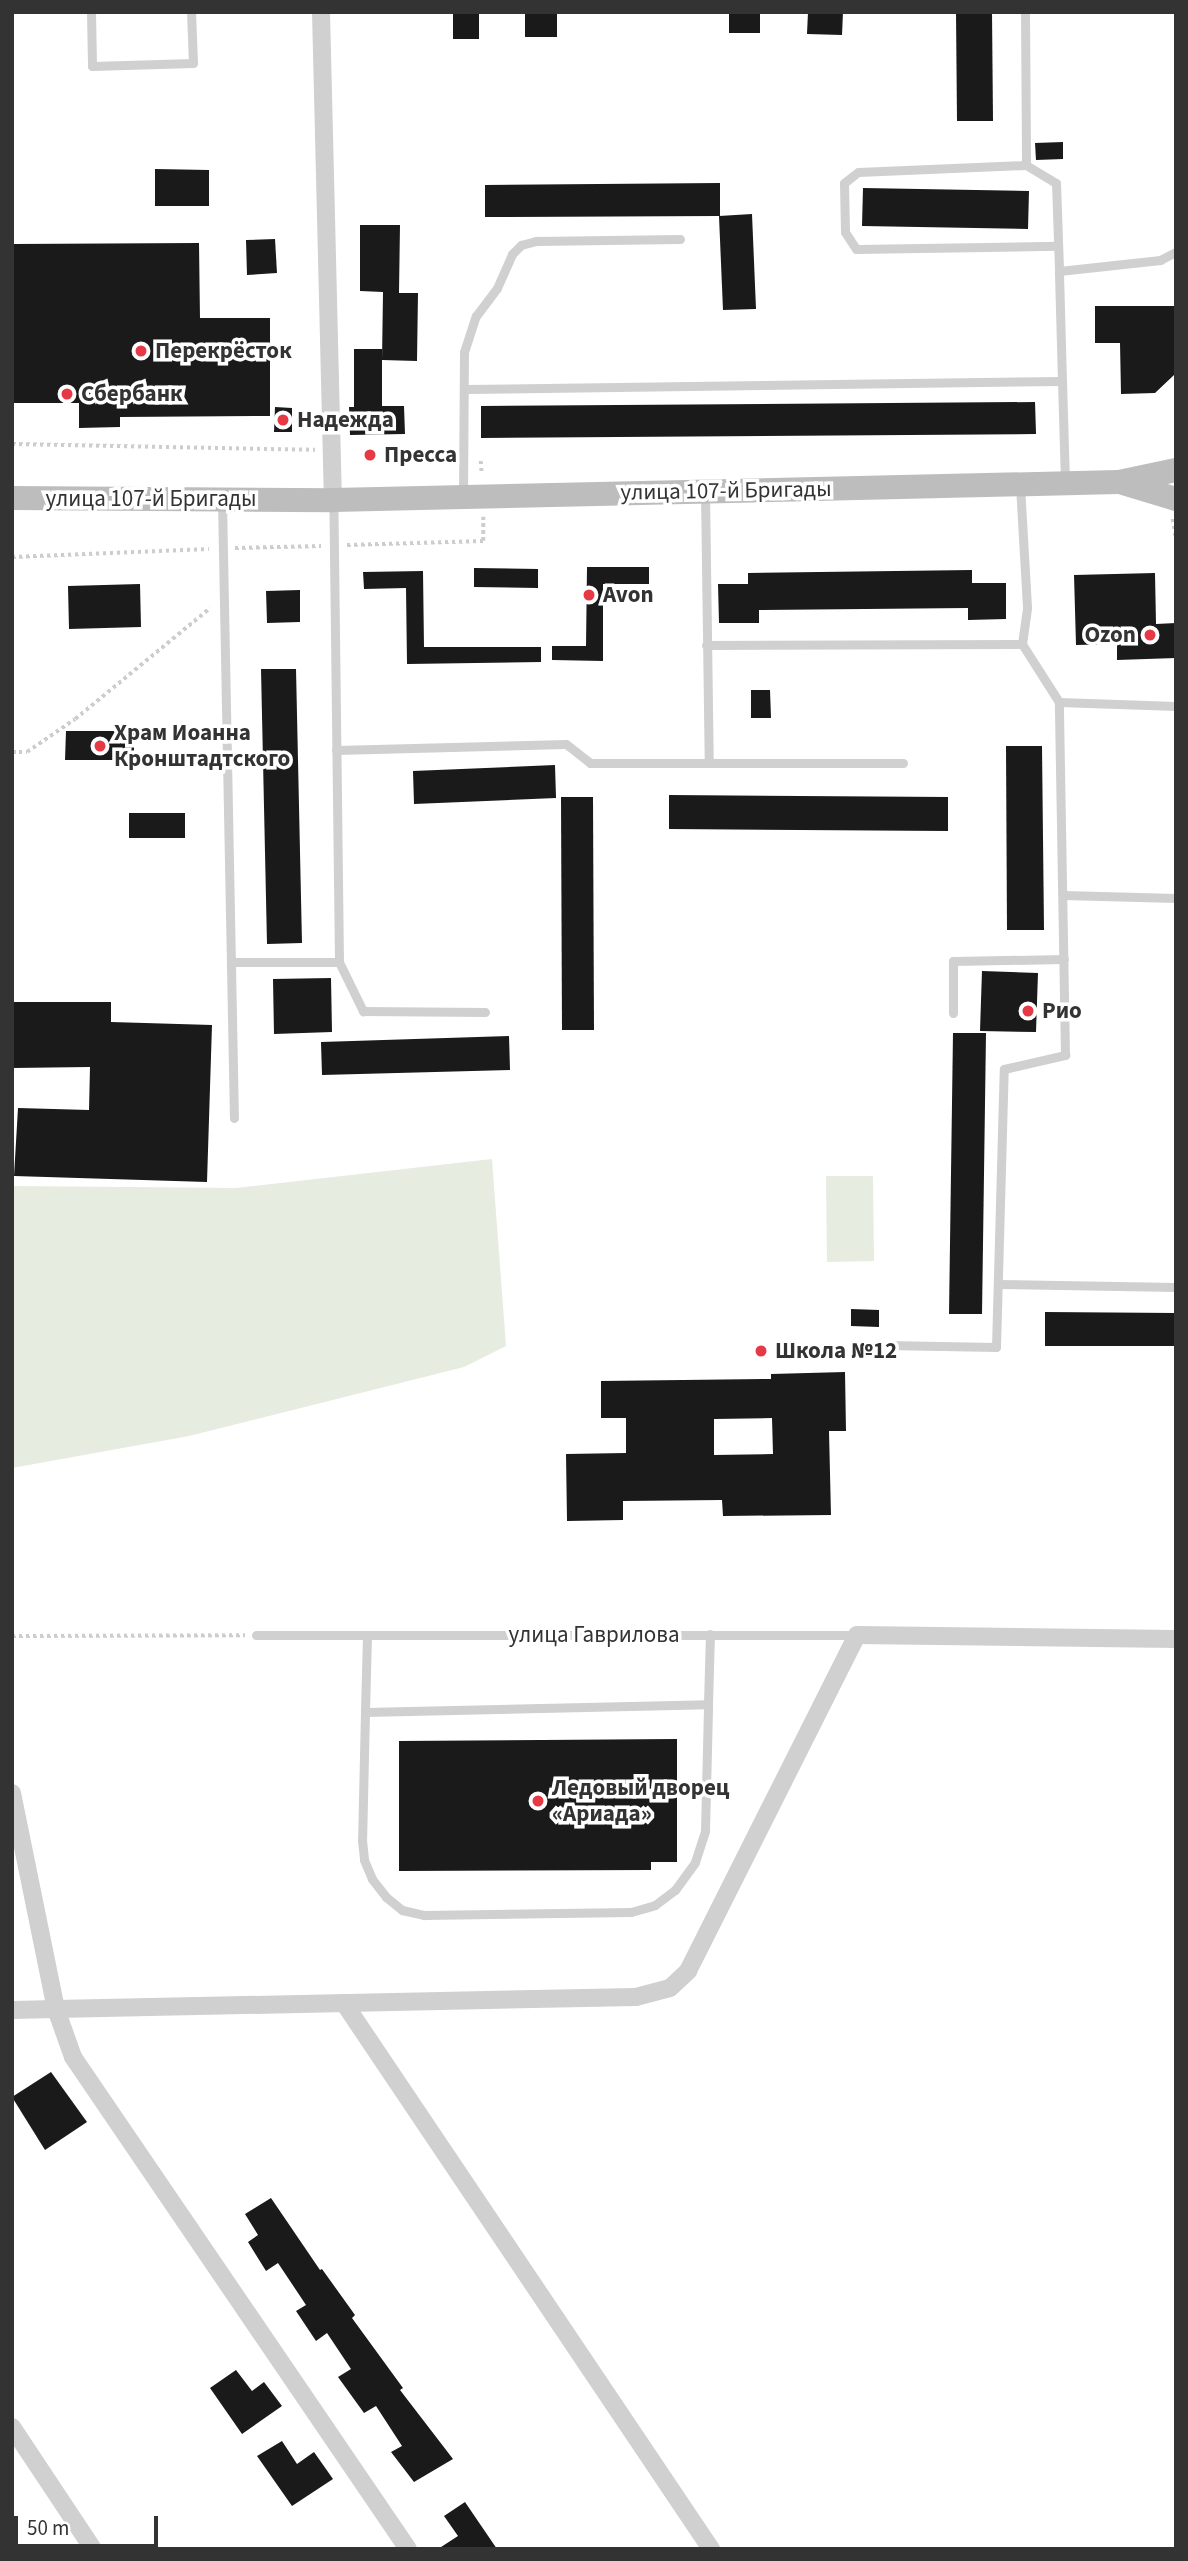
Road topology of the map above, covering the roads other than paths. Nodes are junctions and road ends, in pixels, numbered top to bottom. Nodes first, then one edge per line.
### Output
1 (91, 12) edge
2 (191, 12) edge
3 (320, 12) edge
4 (1025, 12) edge
5 (1026, 165) junction
6 (680, 239) dead end
7 (1058, 246) junction
8 (1176, 252) edge
9 (1059, 271) junction
10 (1062, 381) junction
11 (464, 389) junction
12 (1176, 470) edge
13 (1119, 482) junction
14 (1065, 483) junction
15 (1020, 484) junction
16 (705, 491) junction
17 (473, 497) junction
18 (12, 498) edge
19 (222, 499) junction
20 (333, 500) junction
21 (1174, 507) edge
22 (1022, 644) junction
23 (706, 645) junction
24 (1059, 702) junction
25 (1176, 706) edge
26 (336, 750) junction
27 (709, 763) junction
28 (903, 763) dead end
29 (1063, 895) junction
30 (1176, 898) edge
31 (1064, 959) junction
32 (231, 962) junction
33 (339, 962) junction
34 (485, 1012) dead end
35 (953, 1013) dead end
36 (234, 1118) dead end
37 (998, 1284) junction
38 (1176, 1287) edge
39 (886, 1345) dead end
40 (710, 1634) junction
41 (256, 1635) road end
42 (367, 1635) junction
43 (857, 1635) junction
44 (1176, 1639) edge
45 (708, 1704) junction
46 (365, 1712) junction
47 (12, 1793) edge
48 (344, 2003) junction
49 (56, 2009) junction
50 (12, 2010) edge
51 (12, 2427) edge
52 (93, 2549) edge
53 (408, 2549) edge
54 (711, 2549) edge

1 - 2 lane
3 - 20 street
4 - 5 lane
5 - 7 lane
5 - 7 lane
6 - 11 lane
7 - 9 lane
8 - 9 lane
9 - 10 lane
10 - 11 lane
10 - 14 lane
11 - 17 lane
12 - 13 main road
13 - 14 main road, улица 107-й Бригады
13 - 21 main road
14 - 15 main road, улица 107-й Бригады
15 - 16 main road, улица 107-й Бригады
15 - 22 lane
16 - 17 main road, улица 107-й Бригады
16 - 23 lane
17 - 20 main road, улица 107-й Бригады
18 - 19 main road, улица 107-й Бригады
19 - 20 main road, улица 107-й Бригады
19 - 32 lane
20 - 26 lane
22 - 23 lane
22 - 24 lane
23 - 27 lane
24 - 25 lane
24 - 29 lane
26 - 27 lane
26 - 33 lane
27 - 28 lane
29 - 30 lane
29 - 31 lane
31 - 35 lane
31 - 37 lane
32 - 33 lane
32 - 36 lane
33 - 34 lane
37 - 38 lane
37 - 39 lane
40 - 42 lane, улица Гаврилова
40 - 43 lane, улица Гаврилова
40 - 45 lane
41 - 42 lane, улица Гаврилова
42 - 46 lane
43 - 44 street, улица Гаврилова
43 - 48 street
45 - 46 lane
45 - 46 lane
47 - 49 street
48 - 49 street
48 - 54 street
49 - 50 street
49 - 53 street
51 - 52 street

